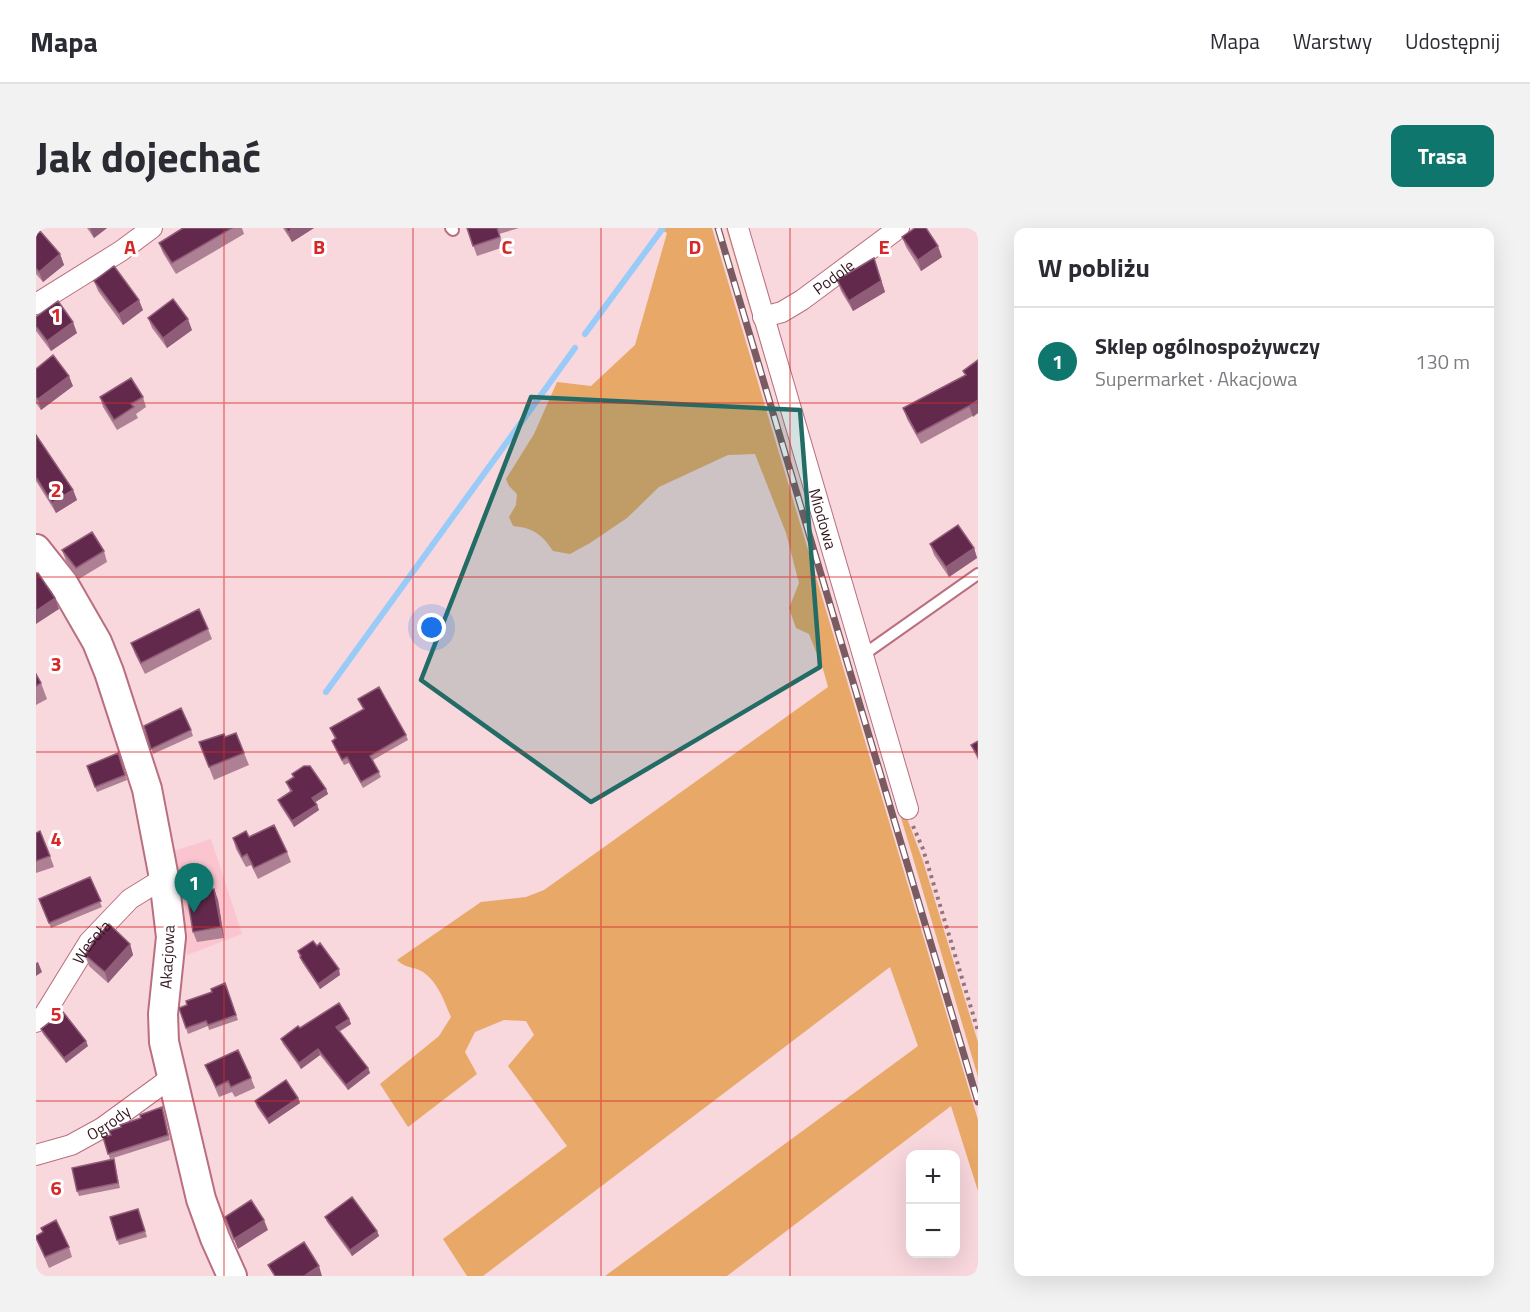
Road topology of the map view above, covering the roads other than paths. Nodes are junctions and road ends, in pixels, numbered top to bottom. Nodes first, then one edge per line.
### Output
1 (152, 228) edge
2 (738, 228) edge
3 (899, 228) edge
4 (36, 304) edge
5 (764, 318) junction
6 (36, 549) edge
7 (978, 574) edge
8 (863, 655) junction
9 (908, 809) road end
10 (164, 878) junction
11 (36, 1022) edge
12 (171, 1077) junction
13 (36, 1155) edge
14 (232, 1276) edge

1 - 4 street
2 - 5 street, Miodowa
3 - 5 street, Podole
5 - 8 street, Miodowa
6 - 10 street, Akacjowa
7 - 8 lane
8 - 9 street, Miodowa
10 - 11 street, Wesoła
10 - 12 street, Akacjowa
12 - 13 street, Ogrody
12 - 14 street, Akacjowa

